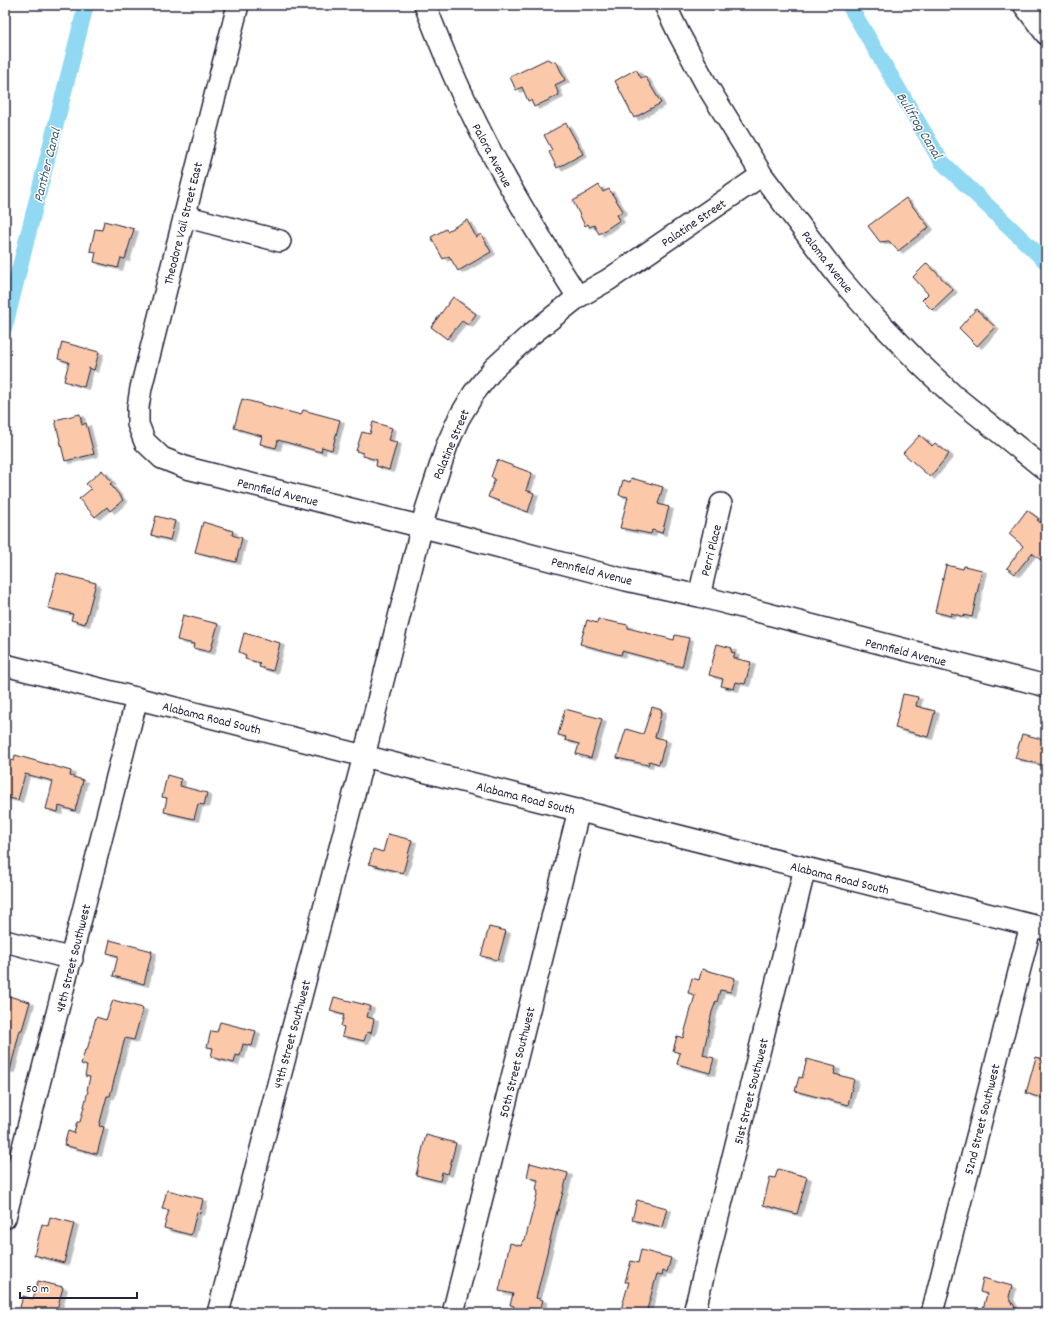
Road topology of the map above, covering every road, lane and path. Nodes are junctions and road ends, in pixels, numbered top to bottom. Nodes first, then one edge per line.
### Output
1 (238, 5) edge
2 (425, 5) edge
3 (665, 5) edge
4 (1024, 5) edge
5 (1046, 34) edge
6 (762, 175) junction
7 (184, 216) junction
8 (280, 242) dead end
9 (578, 297) junction
10 (145, 442) joint
11 (1046, 470) edge
12 (721, 504) dead end
13 (422, 527) junction
14 (699, 596) junction
15 (5, 665) edge
16 (1046, 686) edge
17 (137, 698) junction
18 (364, 756) junction
19 (579, 810) junction
20 (805, 868) junction
21 (1038, 927) edge
22 (5, 941) edge
23 (72, 958) junction
24 (10, 1181) edge
25 (5, 1218) edge
26 (218, 1313) edge
27 (454, 1313) edge
28 (694, 1313) edge
29 (932, 1313) edge

1 - 7 street, Theodore Vail Street East
2 - 9 street, Palora Avenue
3 - 6 street, Paloma Avenue
4 - 5 street
6 - 9 street, Palatine Street
6 - 11 street, Paloma Avenue
7 - 8 street
7 - 10 street, Theodore Vail Street East
9 - 13 street, Palatine Street
10 - 13 street, Pennfield Avenue
12 - 14 street, Perri Place
13 - 14 street, Pennfield Avenue
13 - 18 street, Palatine Street
14 - 16 street, Pennfield Avenue
15 - 17 street, Alabama Road South
17 - 18 street, Alabama Road South
17 - 23 street, 48th Street Southwest
18 - 19 street, Alabama Road South
18 - 26 street, 49th Street Southwest
19 - 20 street, Alabama Road South
19 - 27 street, 50th Street Southwest
20 - 21 street, Alabama Road South
20 - 28 street, 51st Street Southwest
21 - 29 street, 52nd Street Southwest
22 - 23 street
23 - 24 street, 48th Street Southwest
24 - 25 street, 48th Street Southwest

